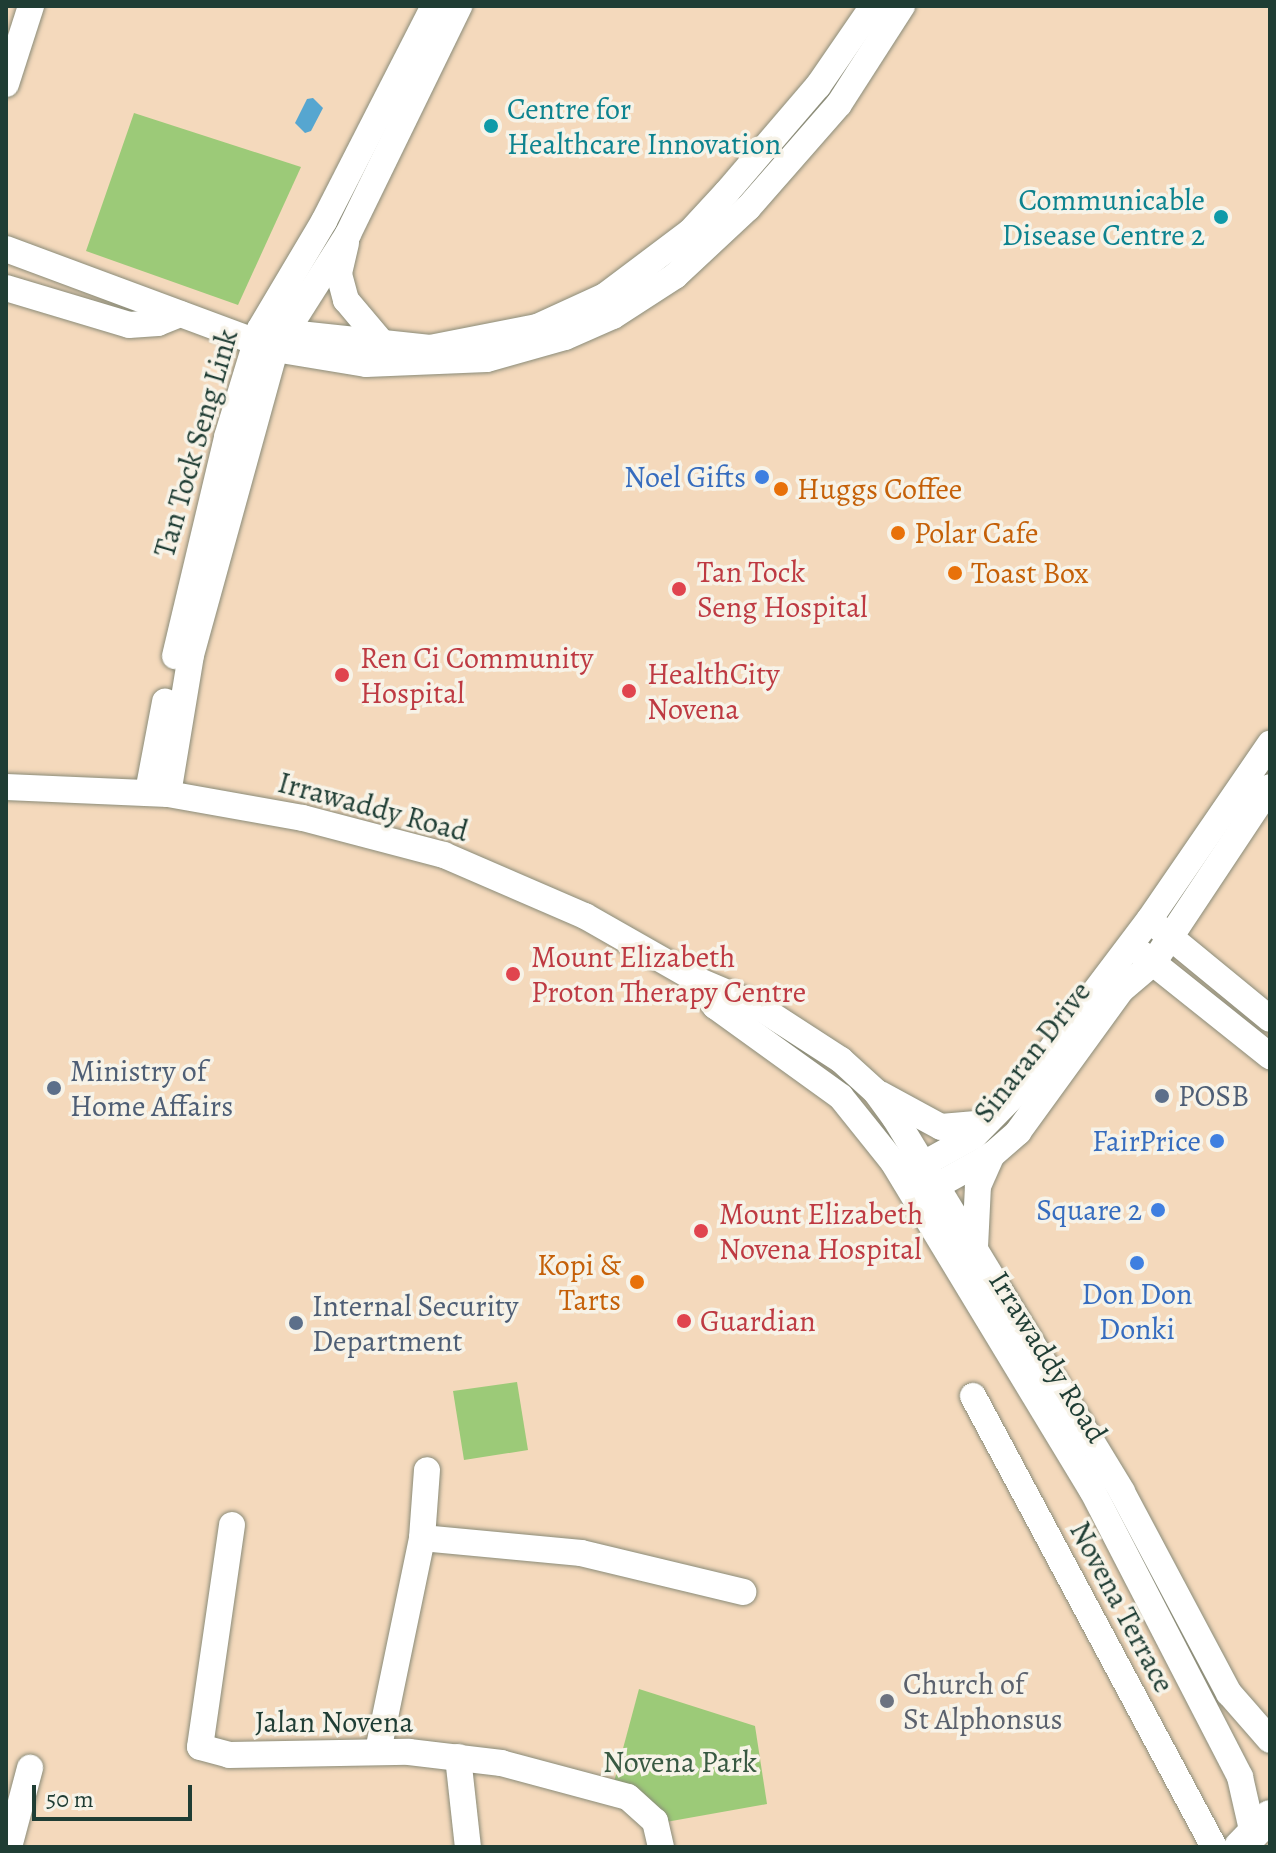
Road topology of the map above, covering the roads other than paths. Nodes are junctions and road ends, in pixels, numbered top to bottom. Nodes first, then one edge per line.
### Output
1 (31, 6) edge
2 (434, 6) edge
3 (459, 6) edge
4 (873, 6) edge
5 (902, 6) edge
6 (6, 84) edge
7 (348, 234) junction
8 (6, 249) edge
9 (6, 288) edge
10 (180, 314) junction
11 (263, 337) junction
12 (383, 344) junction
13 (1270, 744) edge
14 (6, 787) edge
15 (1270, 787) edge
16 (158, 793) junction
17 (1149, 920) junction
18 (1171, 938) junction
19 (1129, 945) junction
20 (1153, 963) junction
21 (697, 980) junction
22 (1270, 1019) edge
23 (1270, 1056) edge
24 (876, 1092) junction
25 (996, 1119) junction
26 (992, 1155) junction
27 (919, 1181) junction
28 (975, 1255) junction
29 (973, 1396) dead end
30 (427, 1470) dead end
31 (232, 1525) dead end
32 (422, 1538) junction
33 (743, 1592) dead end
34 (1270, 1740) edge
35 (378, 1751) junction
36 (458, 1757) junction
37 (30, 1768) dead end
38 (1254, 1833) edge
39 (9, 1847) edge
40 (468, 1847) edge
41 (661, 1847) edge
42 (1214, 1847) edge

1 - 6 street
2 - 11 street, Tan Tock Seng Link
3 - 7 street, Tan Tock Seng Link
4 - 12 street
5 - 11 street
7 - 11 street, Tan Tock Seng Link
7 - 12 street, Tan Tock Seng Link
8 - 10 street
9 - 10 street
10 - 11 street
11 - 12 street
11 - 16 street, Tan Tock Seng Link
13 - 17 street, Sinaran Drive
14 - 16 street, Irrawaddy Road
15 - 18 street, Sinaran Drive
16 - 21 street, Irrawaddy Road
17 - 18 street
17 - 19 street, Sinaran Drive
18 - 20 street, Sinaran Drive
18 - 22 street
19 - 20 street
19 - 25 street, Sinaran Drive
20 - 23 street
20 - 26 street, Sinaran Drive
21 - 24 street, Irrawaddy Road
21 - 27 street, Irrawaddy Road
24 - 25 street
24 - 27 street, Irrawaddy Road
25 - 27 street, Sinaran Drive
26 - 27 street, Sinaran Drive
26 - 28 street
27 - 28 street, Irrawaddy Road
27 - 38 street, Irrawaddy Road
28 - 34 street, Irrawaddy Road
29 - 42 street, Novena Terrace
30 - 32 street
31 - 35 street, Jalan Novena
32 - 33 street
32 - 35 street
35 - 36 street, Jalan Novena
36 - 40 street
36 - 41 street, Jalan Novena
37 - 39 street

